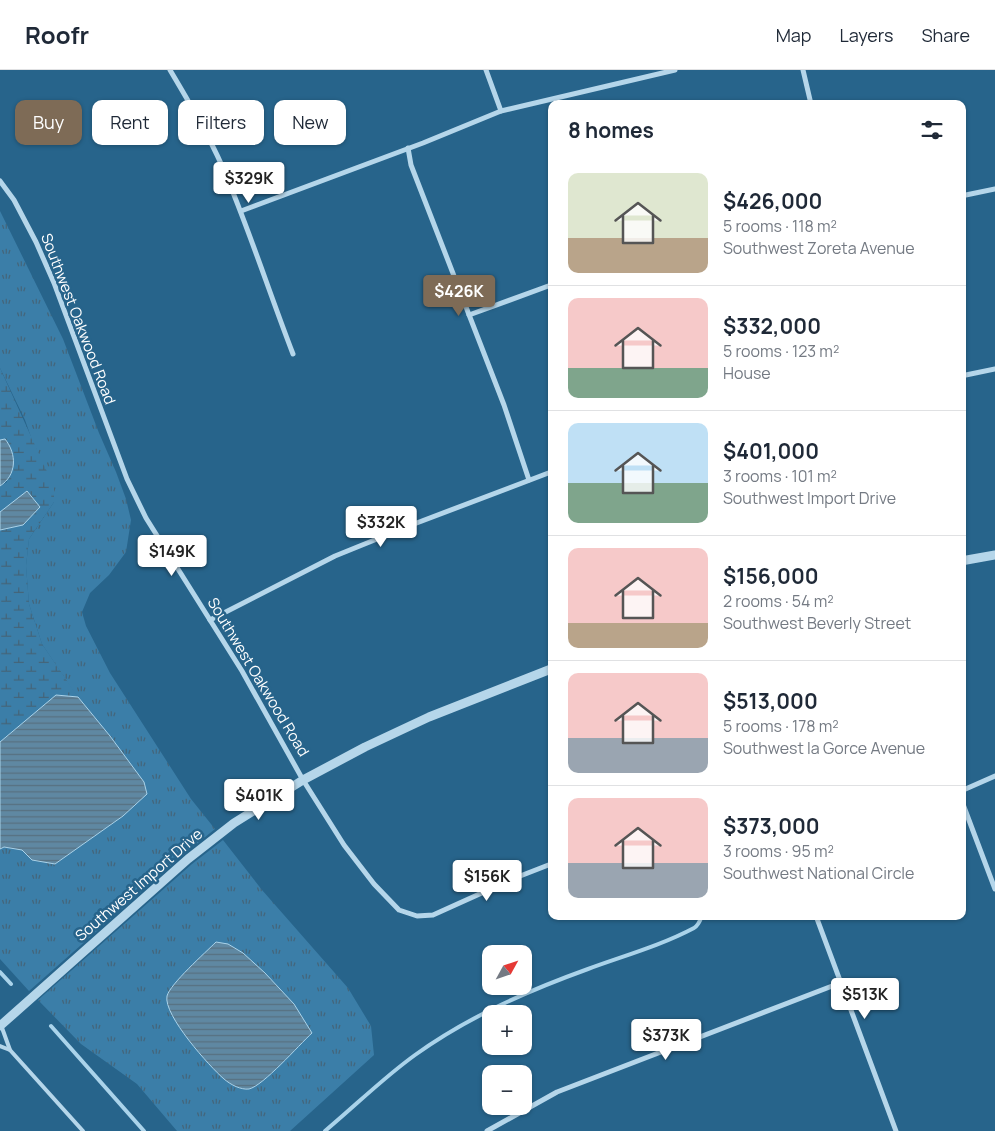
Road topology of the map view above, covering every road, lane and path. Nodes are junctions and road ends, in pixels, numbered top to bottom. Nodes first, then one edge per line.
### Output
1 (170, 70) edge
2 (486, 70) edge
3 (671, 70) edge
4 (803, 70) edge
5 (810, 100) edge
6 (502, 111) junction
7 (408, 148) junction
8 (0, 181) edge
9 (995, 189) edge
10 (966, 195) edge
11 (241, 211) junction
12 (548, 286) edge
13 (469, 315) junction
14 (293, 354) dead end
15 (995, 369) edge
16 (966, 375) edge
17 (548, 473) edge
18 (529, 480) junction
19 (995, 555) edge
20 (966, 560) edge
21 (210, 620) junction
22 (548, 670) edge
23 (995, 776) edge
24 (303, 780) junction
25 (966, 788) edge
26 (966, 812) edge
27 (548, 865) edge
28 (995, 889) edge
29 (817, 920) edge
30 (840, 983) junction
31 (1, 1025) edge
32 (0, 1046) edge
33 (10, 1050) junction
34 (82, 1131) edge
35 (487, 1131) edge
36 (896, 1131) edge

1 - 11 street
2 - 6 street
3 - 6 street
4 - 5 street
6 - 7 street
7 - 11 street
7 - 13 street
8 - 21 street, Southwest Oakwood Road
9 - 10 street
11 - 14 street
12 - 13 street
13 - 18 street
15 - 16 street
17 - 18 street
18 - 21 street
19 - 20 street
21 - 24 street, Southwest Oakwood Road
22 - 24 street, Southwest Import Drive
23 - 25 street
24 - 27 street, Southwest Oakwood Road
24 - 31 street, Southwest Import Drive
26 - 28 street
29 - 30 street
30 - 35 street
30 - 36 street
31 - 33 lane
32 - 33 lane
33 - 34 lane

